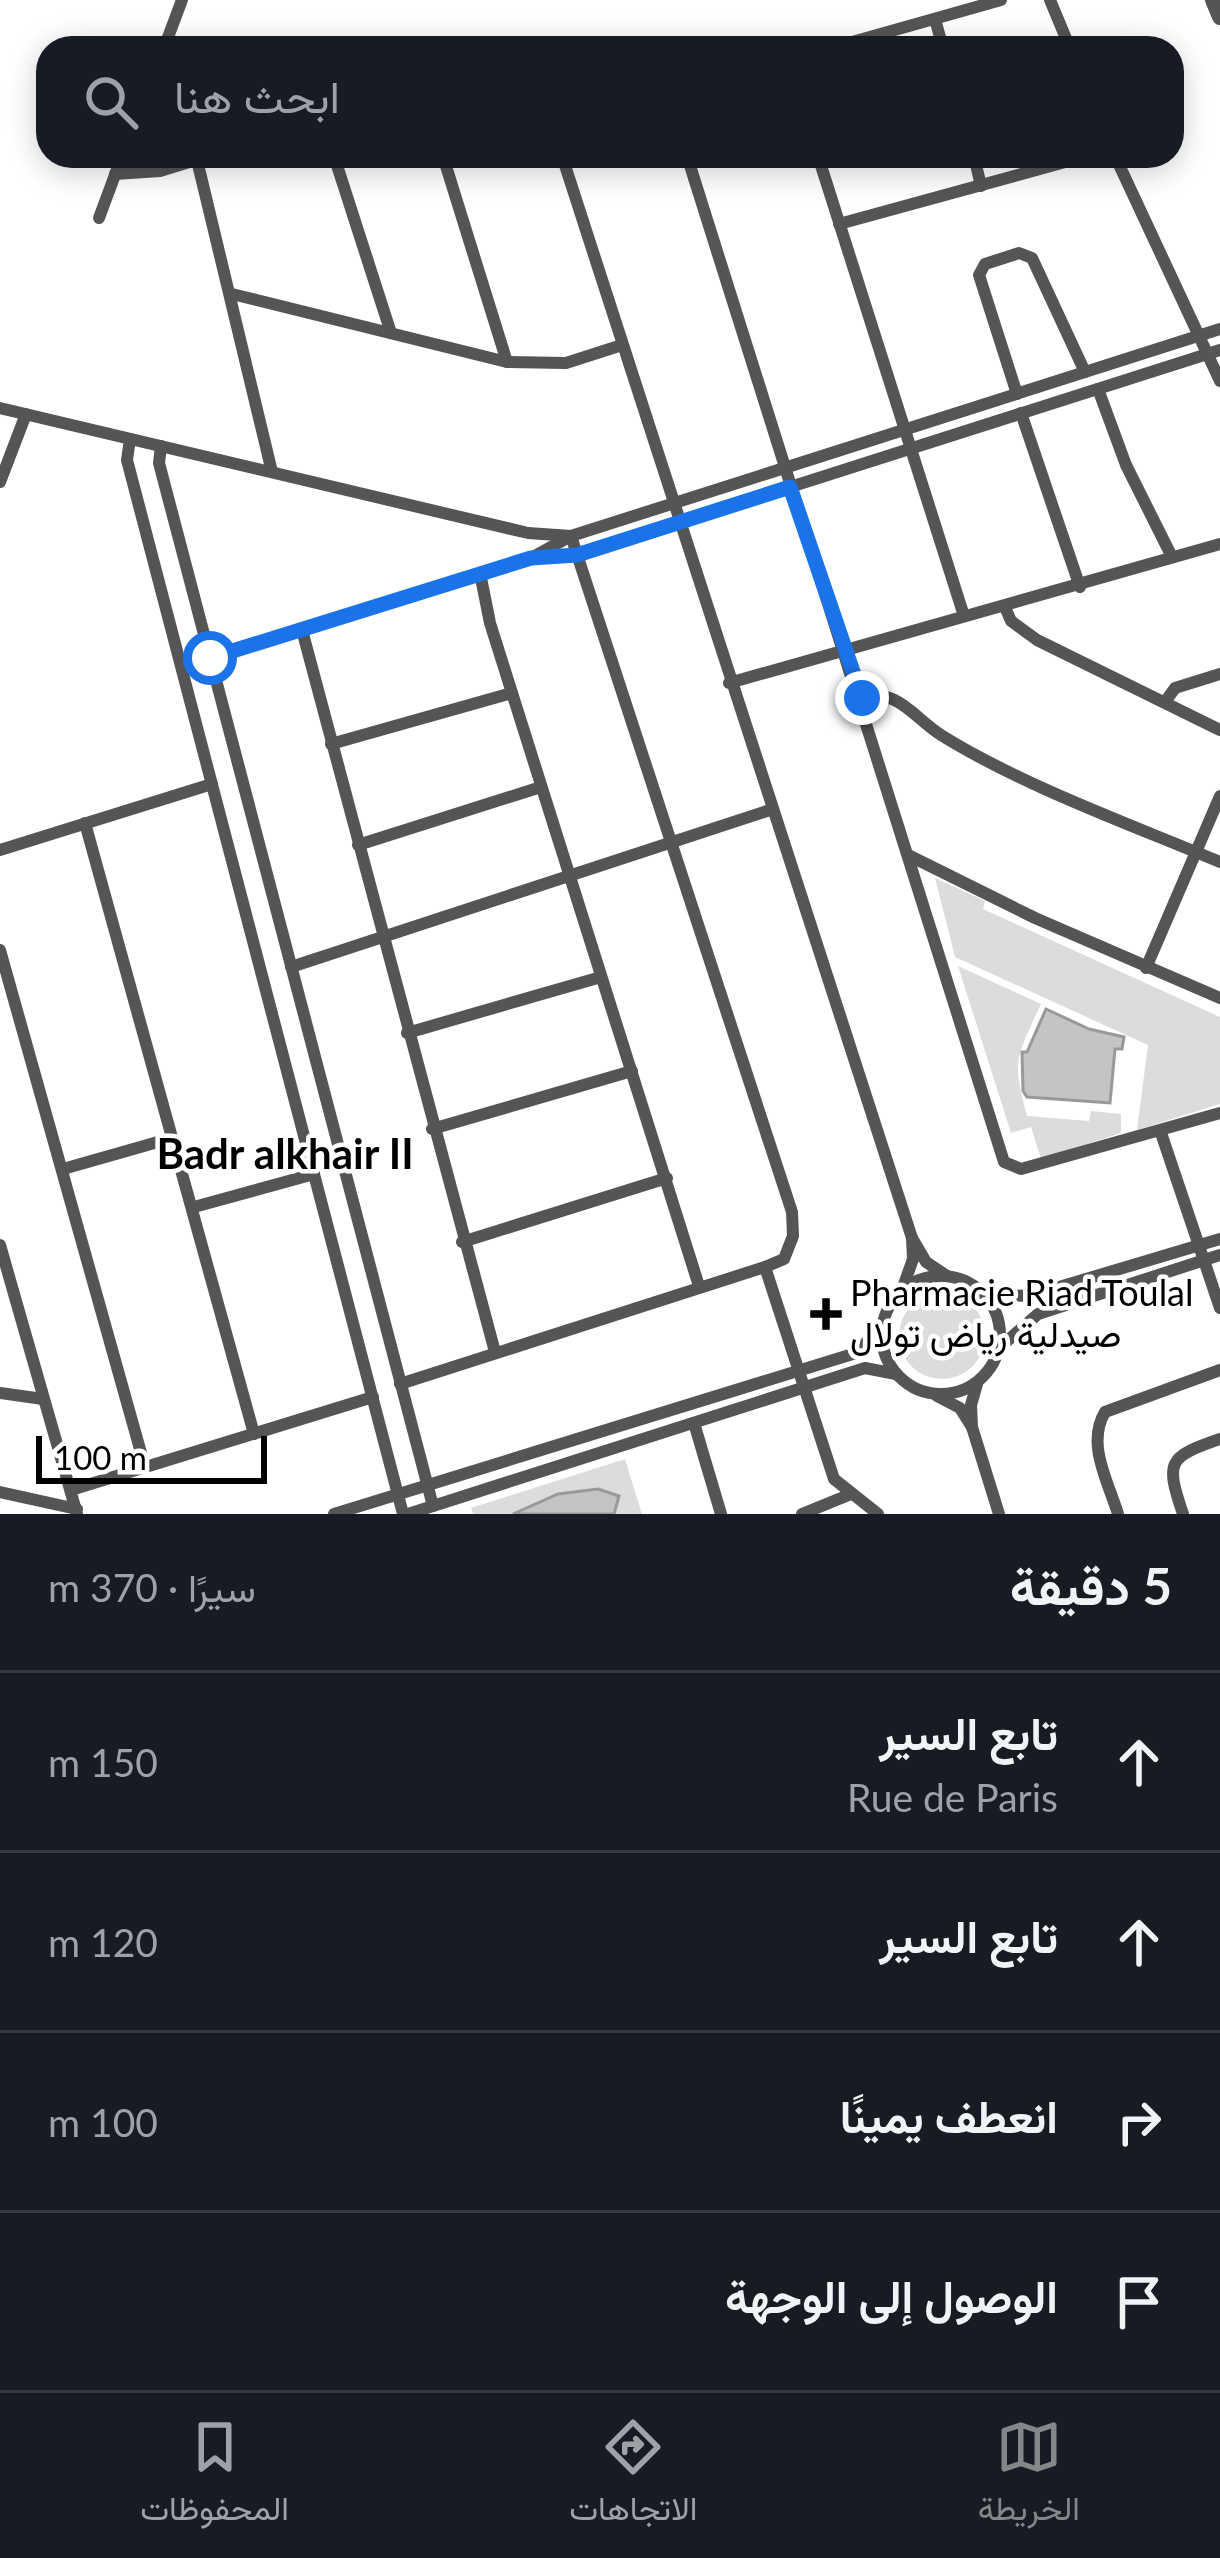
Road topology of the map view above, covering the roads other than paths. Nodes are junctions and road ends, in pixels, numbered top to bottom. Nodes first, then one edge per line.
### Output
1 (182, 0) edge
2 (1001, 0) edge
3 (1049, 0) edge
4 (1213, 0) edge
5 (1220, 17) edge
6 (935, 20) junction
7 (168, 36) edge
8 (876, 36) edge
9 (940, 36) edge
10 (1065, 36) edge
11 (118, 168) edge
12 (169, 168) edge
13 (203, 168) edge
14 (338, 168) edge
15 (447, 168) edge
16 (566, 168) edge
17 (691, 168) edge
18 (822, 168) edge
19 (977, 168) edge
20 (1045, 168) edge
21 (1121, 168) edge
22 (116, 174) junction
23 (981, 186) junction
24 (99, 218) dead end
25 (839, 224) junction
26 (232, 294) junction
27 (1220, 329) edge
28 (391, 333) junction
29 (1200, 335) junction
30 (622, 345) junction
31 (1215, 352) edge
32 (507, 362) junction
33 (1085, 372) junction
34 (1220, 381) edge
35 (1098, 389) junction
36 (1016, 394) junction
37 (0, 408) edge
38 (1021, 413) junction
39 (26, 414) junction
40 (904, 430) junction
41 (130, 439) junction
42 (161, 446) junction
43 (910, 449) junction
44 (783, 468) junction
45 (272, 472) junction
46 (0, 482) edge
47 (790, 487) junction
48 (673, 503) junction
49 (680, 522) junction
50 (571, 536) junction
51 (1220, 544) edge
52 (577, 555) junction
53 (1172, 557) junction
54 (531, 558) junction
55 (480, 573) junction
56 (1080, 587) junction
57 (1006, 608) junction
58 (964, 616) junction
59 (302, 630) junction
60 (844, 650) junction
61 (210, 658) junction
62 (1220, 674) edge
63 (729, 683) junction
64 (512, 693) junction
65 (862, 698) junction
66 (1165, 702) junction
67 (1220, 730) edge
68 (332, 745) junction
69 (212, 784) junction
70 (541, 787) junction
71 (1220, 796) edge
72 (770, 810) junction
73 (85, 824) junction
74 (670, 842) junction
75 (358, 845) junction
76 (0, 850) edge
77 (1196, 852) junction
78 (910, 856) junction
79 (1220, 862) edge
80 (572, 873) junction
81 (382, 940) junction
82 (0, 950) edge
83 (291, 968) junction
84 (1145, 968) junction
85 (601, 976) junction
86 (1220, 998) edge
87 (407, 1033) junction
88 (632, 1072) junction
89 (1220, 1113) edge
90 (432, 1130) junction
91 (1161, 1132) junction
92 (172, 1138) junction
93 (63, 1169) junction
94 (314, 1174) junction
95 (667, 1178) junction
96 (194, 1207) junction
97 (912, 1238) junction
98 (1220, 1239) edge
99 (462, 1242) junction
100 (0, 1245) edge
101 (1198, 1246) junction
102 (1220, 1256) edge
103 (1203, 1261) junction
104 (765, 1267) junction
105 (948, 1277) junction
106 (699, 1286) junction
107 (900, 1293) junction
108 (983, 1294) junction
109 (1220, 1308) edge
110 (883, 1326) junction
111 (998, 1349) junction
112 (495, 1352) junction
113 (800, 1370) junction
114 (1220, 1370) edge
115 (896, 1374) junction
116 (984, 1376) junction
117 (400, 1384) junction
118 (806, 1387) junction
119 (0, 1393) edge
120 (930, 1393) junction
121 (373, 1397) junction
122 (43, 1399) junction
123 (694, 1423) junction
124 (972, 1427) junction
125 (254, 1434) junction
126 (1220, 1439) edge
127 (145, 1467) junction
128 (427, 1485) junction
129 (71, 1490) junction
130 (0, 1492) edge
131 (398, 1494) junction
132 (851, 1494) junction
133 (433, 1506) junction
134 (77, 1511) edge
135 (334, 1514) edge
136 (406, 1514) edge
137 (721, 1514) edge
138 (802, 1514) edge
139 (878, 1514) edge
140 (999, 1514) edge
141 (1118, 1514) edge
142 (1183, 1514) edge

1 - 7 street
2 - 6 street
3 - 10 street
4 - 5 street
6 - 8 street
6 - 9 street
11 - 22 street
12 - 22 street
13 - 26 street
14 - 28 street
15 - 32 street
16 - 30 street
17 - 44 street
18 - 25 street
19 - 23 street
20 - 23 street
21 - 29 street
22 - 24 street
23 - 25 street
25 - 40 street
26 - 28 street
26 - 45 street
27 - 29 street
28 - 32 street
29 - 31 street
29 - 33 street
30 - 32 street
30 - 48 street
31 - 34 street
31 - 35 street
33 - 36 street
33 - 36 street
35 - 38 street
35 - 53 street
36 - 40 street
37 - 39 street
38 - 43 street
38 - 56 street
39 - 41 street
39 - 46 street
40 - 43 street
40 - 44 street
41 - 42 street
41 - 69 street
42 - 45 street
42 - 61 street
43 - 47 street
43 - 58 street
44 - 47 street
44 - 48 street
45 - 50 street
47 - 49 street
47 - 60 street
48 - 49 street
48 - 50 street
49 - 52 street
49 - 63 street
50 - 52 street
50 - 54 street
51 - 53 street
52 - 54 street
52 - 74 street
53 - 56 street
54 - 55 street
55 - 59 street
55 - 64 street
56 - 57 street
57 - 58 street
57 - 66 street
58 - 60 street
59 - 61 street
59 - 68 street
60 - 63 street
60 - 65 street
61 - 83 street
62 - 66 street
63 - 72 street
64 - 68 street
64 - 70 street
65 - 77 street
65 - 78 street
66 - 67 street
68 - 75 street
69 - 73 street
69 - 94 street
70 - 75 street
70 - 80 street
71 - 77 street
72 - 74 street
72 - 97 street
73 - 76 street
73 - 92 street
74 - 80 street
74 - 104 street
75 - 81 street
77 - 79 street
77 - 84 street
78 - 84 street
78 - 91 street
80 - 81 street
80 - 85 street
81 - 83 street
81 - 87 street
82 - 93 street
83 - 117 street
84 - 86 street
85 - 87 street
85 - 88 street
87 - 90 street
88 - 90 street
88 - 95 street
89 - 91 street
90 - 99 street
91 - 101 street
92 - 93 street
92 - 96 street
93 - 127 street
94 - 96 street
94 - 121 street
95 - 99 street
95 - 106 street
96 - 125 street
97 - 105 street
97 - 107 street
98 - 101 street
99 - 112 street
100 - 122 street
101 - 103 street
101 - 108 street
102 - 103 street
103 - 109 street
103 - 111 street
104 - 106 street
104 - 113 street
105 - 107 street
105 - 108 street
106 - 112 street
107 - 110 street
108 - 111 street
110 - 113 street
110 - 115 street
111 - 116 street
112 - 117 street
113 - 118 street
113 - 128 street
114 - 141 street
115 - 118 street
115 - 120 street
116 - 120 street
116 - 124 street
117 - 128 street
118 - 123 street
118 - 132 street
119 - 122 street
120 - 124 street
121 - 125 street
121 - 131 street
122 - 129 street
123 - 133 street
123 - 137 street
124 - 140 street
125 - 127 street
126 - 142 street
127 - 129 street
128 - 131 street
128 - 133 street
129 - 134 street
130 - 134 street
131 - 135 street
131 - 136 street
132 - 138 street
132 - 139 street
133 - 136 street

